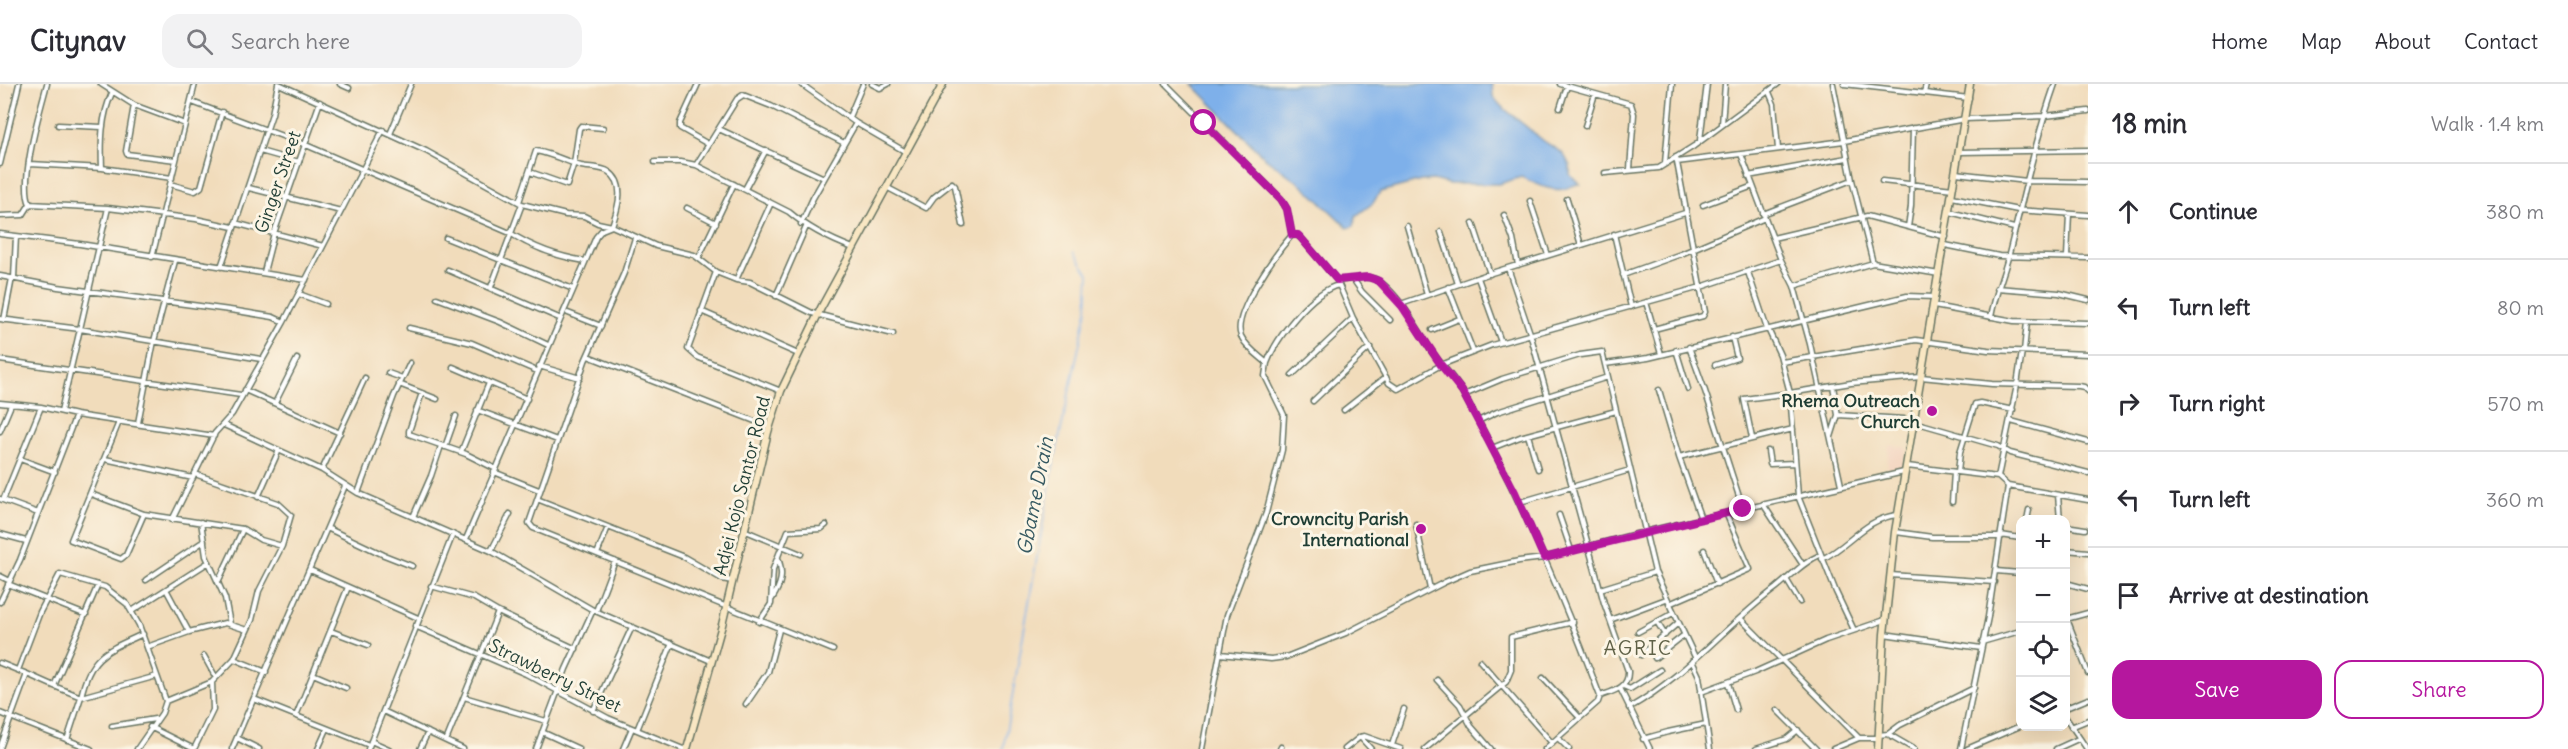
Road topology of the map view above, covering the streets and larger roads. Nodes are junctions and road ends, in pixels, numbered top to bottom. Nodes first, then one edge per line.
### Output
1 (19, 84) edge
2 (48, 84) edge
3 (102, 84) edge
4 (194, 84) edge
5 (279, 84) edge
6 (340, 84) edge
7 (411, 84) edge
8 (698, 84) edge
9 (801, 84) edge
10 (863, 84) edge
11 (872, 84) edge
12 (888, 84) edge
13 (943, 84) edge
14 (1166, 84) edge
15 (1560, 84) edge
16 (1672, 84) edge
17 (1707, 84) edge
18 (1725, 84) edge
19 (1778, 84) edge
20 (1833, 84) edge
21 (1844, 84) edge
22 (1926, 84) edge
23 (1970, 84) edge
24 (2055, 84) edge
25 (1567, 86) junction
26 (349, 88) dead end
27 (1769, 92) junction
28 (112, 93) junction
29 (1924, 93) junction
30 (1595, 94) junction
31 (1969, 98) junction
32 (192, 102) junction
33 (320, 102) junction
34 (134, 105) junction
35 (1560, 108) dead end
36 (2088, 111) edge
37 (222, 112) junction
38 (2044, 116) junction
39 (849, 117) junction
40 (1965, 119) junction
41 (856, 123) junction
42 (185, 124) junction
43 (1722, 124) junction
44 (58, 125) dead end
45 (1585, 126) dead end
46 (102, 127) junction
47 (603, 128) dead end
48 (1913, 128) junction
49 (719, 129) junction
50 (267, 130) junction
51 (383, 130) junction
52 (390, 134) junction
53 (1700, 141) junction
54 (1844, 141) junction
55 (844, 143) junction
56 (708, 144) junction
57 (2, 145) edge
58 (306, 145) junction
59 (1778, 149) junction
60 (766, 150) junction
61 (2088, 150) edge
62 (260, 151) junction
63 (906, 152) junction
64 (1959, 152) junction
65 (2034, 152) junction
66 (1741, 154) junction
67 (1847, 158) junction
68 (176, 160) junction
69 (1677, 160) junction
70 (299, 162) junction
71 (655, 162) dead end
72 (574, 163) junction
73 (0, 164) edge
74 (30, 164) junction
75 (1665, 164) junction
76 (696, 165) junction
77 (102, 168) junction
78 (1630, 169) junction
79 (364, 170) junction
80 (530, 172) junction
81 (1956, 172) junction
82 (1605, 173) dead end
83 (1748, 176) junction
84 (824, 178) junction
85 (1852, 180) junction
86 (171, 181) junction
87 (1882, 181) dead end
88 (2027, 181) junction
89 (2088, 182) edge
90 (1912, 183) junction
91 (734, 184) junction
92 (1753, 186) junction
93 (249, 188) junction
94 (888, 188) junction
95 (744, 189) junction
96 (1954, 189) junction
97 (1952, 197) junction
98 (288, 198) junction
99 (1567, 199) dead end
100 (1530, 201) dead end
101 (521, 203) junction
102 (771, 203) junction
103 (30, 204) junction
104 (1703, 205) dead end
105 (108, 208) junction
106 (687, 208) dead end
107 (2018, 210) junction
108 (341, 211) junction
109 (1950, 212) junction
110 (1685, 213) junction
111 (2069, 214) junction
112 (1504, 215) dead end
113 (2088, 215) edge
114 (0, 216) edge
115 (162, 216) junction
116 (1764, 216) junction
117 (1862, 218) junction
118 (716, 223) junction
119 (1473, 223) dead end
120 (234, 225) junction
121 (803, 225) junction
122 (963, 225) dead end
123 (612, 226) junction
124 (1407, 226) dead end
125 (1908, 227) junction
126 (2014, 228) junction
127 (1441, 232) dead end
128 (274, 233) junction
129 (510, 233) junction
130 (0, 234) edge
131 (1614, 234) junction
132 (1292, 235) junction
133 (16, 236) junction
134 (1946, 237) junction
135 (446, 238) dead end
136 (635, 238) junction
137 (1773, 238) junction
138 (1581, 245) junction
139 (1945, 245) junction
140 (323, 246) junction
141 (98, 247) junction
142 (1694, 247) junction
143 (854, 248) junction
144 (1548, 255) junction
145 (2009, 255) junction
146 (152, 257) junction
147 (699, 257) junction
148 (2067, 257) junction
149 (2088, 258) edge
150 (500, 260) junction
151 (1781, 260) junction
152 (175, 261) junction
153 (585, 261) junction
154 (1874, 263) junction
155 (1518, 265) junction
156 (222, 267) junction
157 (1508, 268) junction
158 (448, 270) dead end
159 (264, 272) junction
160 (716, 272) junction
161 (1748, 272) junction
162 (1490, 274) junction
163 (1940, 274) junction
164 (1623, 275) junction
165 (0, 276) edge
166 (13, 278) junction
167 (1478, 278) junction
168 (1353, 279) junction
169 (306, 280) junction
170 (736, 280) junction
171 (1338, 283) junction
172 (1458, 284) junction
173 (1794, 286) junction
174 (490, 287) junction
175 (1448, 287) junction
176 (1701, 287) junction
177 (1997, 288) junction
178 (89, 289) junction
179 (573, 289) junction
180 (299, 294) junction
181 (1427, 294) junction
182 (776, 296) junction
183 (1935, 297) junction
184 (437, 298) dead end
185 (164, 300) junction
186 (2088, 300) edge
187 (1646, 302) junction
188 (326, 304) dead end
189 (1401, 304) junction
190 (1934, 306) junction
191 (1630, 307) junction
192 (701, 311) junction
193 (568, 313) dead end
194 (818, 315) junction
195 (1991, 316) junction
196 (559, 318) junction
197 (1353, 318) junction
198 (1459, 318) junction
199 (2, 319) edge
200 (1390, 320) dead end
201 (284, 322) junction
202 (1804, 322) junction
203 (2027, 322) junction
204 (2088, 323) edge
205 (601, 326) junction
206 (410, 328) dead end
207 (80, 329) junction
208 (1654, 329) junction
209 (1768, 329) junction
210 (1432, 330) dead end
211 (1530, 333) junction
212 (893, 334) dead end
213 (1732, 337) junction
214 (154, 341) junction
215 (1928, 341) junction
216 (1501, 342) junction
217 (548, 345) junction
218 (1370, 347) junction
219 (1689, 347) junction
220 (1676, 350) junction
221 (1473, 351) junction
222 (2023, 351) junction
223 (798, 354) junction
224 (1661, 354) junction
225 (2088, 354) edge
226 (588, 356) junction
227 (1813, 356) junction
228 (297, 358) dead end
229 (261, 359) junction
230 (0, 360) edge
231 (1782, 362) junction
232 (410, 363) dead end
233 (1267, 363) junction
234 (1605, 364) junction
235 (1441, 365) junction
236 (1715, 365) dead end
237 (453, 367) dead end
238 (70, 369) junction
239 (538, 369) junction
240 (1540, 369) junction
241 (388, 373) dead end
242 (1292, 375) dead end
243 (1386, 377) junction
244 (1608, 377) junction
245 (1922, 377) junction
246 (365, 378) dead end
247 (402, 378) junction
248 (580, 378) junction
249 (145, 382) junction
250 (489, 383) junction
251 (399, 384) junction
252 (2017, 385) junction
253 (1833, 386) junction
254 (1688, 389) dead end
255 (1819, 389) junction
256 (244, 390) junction
257 (1659, 390) dead end
258 (781, 391) junction
259 (2088, 391) edge
260 (422, 393) junction
261 (1790, 393) junction
262 (1464, 395) junction
263 (241, 396) junction
264 (1547, 396) junction
265 (437, 399) dead end
266 (527, 399) junction
267 (1313, 401) dead end
268 (0, 403) edge
269 (274, 403) junction
270 (11, 405) junction
271 (41, 407) junction
272 (477, 410) junction
273 (1344, 410) dead end
274 (2013, 410) junction
275 (61, 411) junction
276 (1616, 411) junction
277 (76, 415) junction
278 (1838, 415) junction
279 (456, 416) dead end
280 (1478, 421) junction
281 (2011, 421) junction
282 (119, 422) junction
283 (138, 423) junction
284 (1914, 423) junction
285 (515, 424) junction
286 (224, 425) junction
287 (770, 427) junction
288 (1555, 428) junction
289 (1793, 429) junction
290 (0, 431) edge
291 (340, 433) junction
292 (1528, 435) junction
293 (214, 436) junction
294 (1831, 437) junction
295 (1752, 438) junction
296 (1965, 438) junction
297 (557, 440) junction
298 (2088, 442) edge
299 (1722, 445) junction
300 (443, 446) junction
301 (1492, 448) junction
302 (2003, 448) junction
303 (279, 450) junction
304 (1768, 451) dead end
305 (461, 452) junction
306 (1678, 457) junction
307 (20, 459) junction
308 (105, 459) junction
309 (1794, 463) junction
310 (1538, 469) dead end
311 (1906, 469) junction
312 (322, 470) junction
313 (1630, 470) junction
314 (495, 471) junction
315 (55, 472) junction
316 (1956, 472) junction
317 (2088, 472) edge
318 (194, 476) junction
319 (1998, 477) junction
320 (1841, 485) junction
321 (345, 486) junction
322 (1572, 486) junction
323 (2008, 486) junction
324 (539, 490) junction
325 (358, 493) junction
326 (91, 494) junction
327 (2058, 495) junction
328 (1798, 496) junction
329 (258, 497) junction
330 (537, 499) junction
331 (2, 500) edge
332 (2088, 500) edge
333 (1520, 502) junction
334 (1953, 502) dead end
335 (1763, 504) junction
336 (1743, 509) junction
337 (2029, 510) dead end
338 (38, 513) junction
339 (1726, 513) junction
340 (144, 514) junction
341 (510, 514) dead end
342 (1559, 515) dead end
343 (1898, 515) junction
344 (2028, 515) edge
345 (2060, 515) edge
346 (413, 517) junction
347 (1701, 519) junction
348 (172, 520) junction
349 (201, 522) junction
350 (1416, 524) dead end
351 (826, 525) dead end
352 (608, 527) junction
353 (2070, 527) edge
354 (327, 528) junction
355 (2085, 529) dead end
356 (243, 530) junction
357 (746, 531) junction
358 (1644, 532) junction
359 (1895, 532) junction
360 (0, 534) edge
361 (453, 534) junction
362 (2001, 536) junction
363 (2016, 538) edge
364 (466, 539) junction
365 (204, 540) junction
366 (26, 541) junction
367 (282, 546) junction
368 (1588, 546) junction
369 (781, 547) junction
370 (1570, 550) junction
371 (1704, 550) dead end
372 (2070, 550) edge
373 (491, 551) junction
374 (2088, 552) edge
375 (597, 554) junction
376 (801, 554) dead end
377 (1821, 557) junction
378 (778, 558) junction
379 (1544, 558) junction
380 (615, 561) junction
381 (209, 562) junction
382 (1803, 565) junction
383 (412, 566) dead end
384 (309, 570) junction
385 (1996, 571) junction
386 (1654, 572) junction
387 (2016, 573) edge
388 (1889, 575) junction
389 (0, 576) edge
390 (1786, 579) junction
391 (146, 580) dead end
392 (219, 580) junction
393 (733, 581) junction
394 (9, 582) junction
395 (1994, 582) junction
396 (1717, 584) junction
397 (2070, 584) edge
398 (98, 585) junction
399 (431, 586) junction
400 (348, 587) junction
401 (1430, 589) junction
402 (1600, 589) junction
403 (2088, 589) edge
404 (166, 591) junction
405 (46, 599) junction
406 (1665, 599) junction
407 (772, 600) junction
408 (0, 602) edge
409 (1800, 602) dead end
410 (1669, 604) junction
411 (727, 607) junction
412 (594, 610) junction
413 (132, 611) junction
414 (498, 612) junction
415 (1673, 613) junction
416 (2088, 613) edge
417 (86, 615) junction
418 (418, 618) junction
419 (1740, 618) junction
420 (2070, 618) edge
421 (1610, 620) junction
422 (1885, 620) junction
423 (759, 622) junction
424 (1572, 622) junction
425 (1657, 622) junction
426 (1678, 623) junction
427 (2068, 623) edge
428 (230, 624) junction
429 (415, 626) junction
430 (632, 627) junction
431 (247, 630) junction
432 (779, 630) junction
433 (1854, 630) junction
434 (331, 631) junction
435 (189, 632) junction
436 (1638, 632) dead end
437 (2016, 632) edge
438 (143, 634) junction
439 (1884, 634) junction
440 (1665, 635) junction
441 (1684, 635) junction
442 (1982, 642) junction
443 (672, 643) junction
444 (368, 645) dead end
445 (147, 647) junction
446 (1981, 648) junction
447 (576, 649) junction
448 (833, 650) dead end
449 (481, 654) junction
450 (1220, 654) junction
451 (1641, 655) dead end
452 (204, 657) dead end
453 (1655, 658) dead end
454 (234, 659) junction
455 (1693, 659) junction
456 (1782, 660) junction
457 (712, 661) junction
458 (1480, 661) dead end
459 (0, 663) edge
460 (18, 670) junction
461 (1660, 670) dead end
462 (266, 672) junction
463 (2088, 673) edge
464 (27, 674) junction
465 (313, 674) junction
466 (157, 676) junction
467 (216, 678) junction
468 (1543, 678) dead end
469 (1437, 680) dead end
470 (212, 682) junction
471 (1728, 683) junction
472 (54, 686) junction
473 (1501, 687) junction
474 (1622, 687) junction
475 (346, 688) dead end
476 (1974, 688) junction
477 (558, 692) junction
478 (1701, 692) junction
479 (1600, 696) junction
480 (81, 697) junction
481 (464, 697) junction
482 (254, 699) junction
483 (2088, 699) edge
484 (166, 701) junction
485 (746, 704) dead end
486 (2070, 706) edge
487 (1629, 708) junction
488 (1404, 709) dead end
489 (1736, 710) dead end
490 (1777, 710) dead end
491 (382, 711) junction
492 (593, 711) junction
493 (0, 713) edge
494 (296, 716) junction
495 (1466, 716) junction
496 (11, 718) junction
497 (1580, 718) junction
498 (156, 719) junction
499 (2088, 720) edge
500 (546, 721) junction
501 (1706, 724) junction
502 (112, 726) dead end
503 (2071, 727) joint
504 (150, 728) junction
505 (632, 728) junction
506 (2016, 728) edge
507 (327, 729) junction
508 (637, 730) junction
509 (1798, 730) junction
510 (428, 732) junction
511 (542, 732) junction
512 (1888, 734) junction
513 (1877, 736) junction
514 (1360, 737) junction
515 (237, 738) junction
516 (1558, 738) junction
517 (1859, 738) junction
518 (1643, 739) junction
519 (2078, 739) junction
520 (67, 740) junction
521 (446, 741) junction
522 (1552, 744) junction
523 (369, 745) edge
524 (1392, 745) junction
525 (1648, 747) edge
526 (0, 748) edge
527 (91, 749) edge
528 (137, 749) edge
529 (194, 749) edge
530 (232, 749) edge
531 (259, 749) edge
532 (318, 749) edge
533 (390, 749) edge
534 (420, 749) edge
535 (463, 749) edge
536 (536, 749) edge
537 (579, 749) edge
538 (623, 749) edge
539 (685, 749) edge
540 (1202, 749) edge
541 (1345, 749) edge
542 (1371, 749) edge
543 (1401, 749) edge
544 (1425, 749) edge
545 (1491, 749) edge
546 (1545, 749) edge
547 (1569, 749) edge
548 (1642, 749) edge
549 (1710, 749) edge
550 (1756, 749) edge
551 (1816, 749) edge
552 (1833, 749) edge
553 (1878, 749) edge
554 (1914, 749) edge
555 (1961, 749) edge
556 (1967, 749) edge
557 (2056, 749) edge
558 (2086, 749) edge

1 - 57 street
2 - 74 street
3 - 28 street
4 - 32 street
5 - 33 street
5 - 50 street
6 - 26 street
7 - 52 street
8 - 56 street
9 - 39 street
10 - 39 street
11 - 12 street
13 - 63 street, Adjei Kojo Santor Road
14 - 132 street
15 - 25 street
16 - 75 street
17 - 53 street
18 - 43 street
19 - 27 street
20 - 54 street
21 - 29 street
22 - 29 street
23 - 31 street
24 - 38 street
25 - 30 street
25 - 35 street
27 - 43 street
27 - 59 street
28 - 34 street
28 - 46 street
29 - 31 street
30 - 45 street
30 - 78 street
31 - 40 street
32 - 37 street
32 - 42 street
33 - 51 street
33 - 58 street, Ginger Street
34 - 42 street
34 - 68 street
36 - 38 street
37 - 50 street
37 - 86 street
38 - 40 street
38 - 65 street
39 - 41 street
40 - 48 street
40 - 64 street
41 - 55 street
41 - 63 street
42 - 68 street
43 - 53 street
44 - 46 street
46 - 77 street
47 - 72 street
48 - 54 street
48 - 90 street
49 - 55 street
49 - 56 street
49 - 60 street
50 - 58 street
50 - 62 street
51 - 52 street
51 - 79 street
52 - 101 street
53 - 69 street
54 - 59 street
54 - 67 street
55 - 84 street
56 - 76 street
57 - 73 street
58 - 70 street, Ginger Street
58 - 79 street
59 - 66 street
60 - 84 street
60 - 95 street
61 - 65 street
62 - 70 street
62 - 93 street
63 - 94 street, Adjei Kojo Santor Road
64 - 65 street
64 - 81 street
65 - 88 street
66 - 69 street
66 - 83 street
67 - 83 street
67 - 85 street
68 - 86 street
69 - 75 street
69 - 110 street
70 - 98 street, Ginger Street
71 - 76 street
72 - 80 street
72 - 80 street
72 - 123 street
74 - 77 street
74 - 103 street
75 - 78 street
76 - 91 street
77 - 86 street
78 - 82 street
79 - 108 street
79 - 129 street
80 - 101 street
81 - 88 street
81 - 96 street
83 - 92 street
84 - 121 street
85 - 116 street
85 - 117 street
86 - 115 street
87 - 90 street
88 - 89 street
88 - 107 street
90 - 96 street
90 - 125 street
91 - 95 street
91 - 118 street
92 - 104 street
92 - 116 street
93 - 98 street
93 - 120 street
94 - 122 street
94 - 143 street, Adjei Kojo Santor Road
95 - 102 street
96 - 97 street
97 - 107 street
97 - 109 street
98 - 108 street
98 - 128 street, Ginger Street
99 - 138 street
100 - 144 street
101 - 123 street
101 - 129 street
102 - 121 street
102 - 170 street
103 - 105 street
103 - 114 street
105 - 115 street
105 - 141 street
106 - 118 street
107 - 111 street
107 - 126 street
108 - 140 street
109 - 126 street
109 - 134 street
110 - 131 street
110 - 142 street
111 - 113 street
111 - 148 street
112 - 155 street
115 - 120 street
115 - 146 street
116 - 137 street
116 - 142 street
117 - 125 street
117 - 137 street
117 - 154 street
118 - 147 street
119 - 162 street
120 - 128 street
120 - 156 street
121 - 143 street
121 - 182 street
123 - 136 street
123 - 153 street
124 - 181 street
125 - 134 street
126 - 145 street
127 - 172 street
128 - 140 street
128 - 159 street, Ginger Street
129 - 150 street
129 - 153 street
130 - 133 street
131 - 138 street
131 - 164 street
132 - 171 street
132 - 233 street
133 - 141 street
133 - 166 street
134 - 139 street
135 - 150 street
136 - 147 street
136 - 205 street
137 - 151 street
138 - 144 street
139 - 145 street
139 - 163 street
140 - 169 street
141 - 146 street
141 - 178 street
142 - 164 street
142 - 176 street
143 - 194 street, Adjei Kojo Santor Road
144 - 155 street
145 - 148 street
145 - 177 street
146 - 152 street
147 - 160 street
148 - 149 street
150 - 174 street
150 - 179 street
151 - 161 street
151 - 173 street
152 - 156 street
152 - 185 street
153 - 179 street
154 - 163 street
154 - 173 street
155 - 157 street
156 - 159 street
157 - 162 street
157 - 211 street
158 - 174 street
159 - 169 street
160 - 170 street
160 - 192 street
161 - 176 street
161 - 209 street
162 - 167 street
163 - 183 street
164 - 191 street
165 - 166 street
166 - 178 street
166 - 199 street
167 - 172 street
167 - 216 street
168 - 171 street
168 - 189 street
168 - 200 street
169 - 180 street
170 - 182 street
171 - 197 street
171 - 233 street
172 - 175 street
173 - 202 street
174 - 196 street
175 - 181 street
175 - 198 street
176 - 187 street
176 - 208 street
177 - 186 street
177 - 195 street
178 - 185 street
178 - 207 street
179 - 196 street
180 - 188 street
180 - 201 street
181 - 189 street
182 - 194 street
183 - 190 street
183 - 202 street
184 - 217 street
185 - 201 street
185 - 214 street
187 - 191 street
187 - 208 street
189 - 235 street
190 - 195 street
190 - 215 street
191 - 211 street
192 - 223 street
192 - 258 street
193 - 205 street
194 - 212 street
194 - 223 street, Adjei Kojo Santor Road
195 - 203 street
196 - 217 street
197 - 218 street
197 - 242 street
198 - 210 street
198 - 221 street
199 - 207 street
201 - 229 street
202 - 209 street
202 - 227 street
203 - 204 street
203 - 222 street
205 - 226 street
206 - 239 street
207 - 214 street
207 - 238 street
208 - 224 street
209 - 213 street
209 - 231 street
211 - 216 street
211 - 240 street
213 - 219 street
213 - 236 street
214 - 229 street
214 - 249 street
215 - 222 street
215 - 227 street
215 - 245 street
216 - 221 street
217 - 239 street
218 - 243 street
218 - 267 street
219 - 220 street
219 - 299 street
220 - 224 street
220 - 254 street
221 - 235 street
222 - 225 street
222 - 252 street
223 - 258 street, Adjei Kojo Santor Road
224 - 234 street
226 - 248 street
226 - 287 street
227 - 231 street
227 - 255 street
228 - 269 street
229 - 256 street
230 - 238 street
231 - 261 street
232 - 247 street
233 - 450 street
234 - 240 street
234 - 244 street
235 - 243 street
235 - 262 street
237 - 250 street
238 - 249 street
238 - 275 street
239 - 248 street
239 - 266 street
240 - 262 street
240 - 264 street
241 - 247 street
243 - 273 street
244 - 264 street
244 - 276 street
245 - 252 street
245 - 253 street
245 - 284 street
246 - 291 street
247 - 251 street
248 - 297 street
249 - 263 street
249 - 283 street
250 - 266 street
250 - 272 street
251 - 260 street
251 - 325 street
252 - 259 street
252 - 274 street
253 - 255 street
253 - 278 street
255 - 261 street
255 - 294 street
256 - 263 street
256 - 269 street
257 - 306 street
258 - 287 street, Adjei Kojo Santor Road
260 - 265 street
260 - 300 street
261 - 289 street
261 - 295 street
262 - 280 street
263 - 286 street
264 - 280 street
264 - 288 street
266 - 285 street
268 - 270 street
269 - 291 street
270 - 271 street
270 - 290 street
271 - 275 street
271 - 307 street
272 - 285 street
272 - 305 street
274 - 281 street
274 - 296 street
275 - 277 street
276 - 288 street
276 - 313 street
277 - 282 street
277 - 315 street
278 - 284 street
278 - 294 street
279 - 300 street
280 - 301 street
281 - 298 street
281 - 302 street
282 - 283 street
282 - 308 street
283 - 293 street
284 - 296 street
284 - 311 street
285 - 297 street
285 - 314 street
286 - 293 street
286 - 303 street
287 - 357 street, Adjei Kojo Santor Road
288 - 292 street
288 - 322 street
289 - 295 street
289 - 309 street
291 - 312 street
292 - 301 street
292 - 310 street
293 - 318 street
294 - 320 street
295 - 299 street
296 - 302 street
296 - 316 street
297 - 324 street
299 - 306 street
299 - 336 street
300 - 305 street
300 - 346 street
301 - 333 street
302 - 317 street
302 - 319 street
303 - 312 street
303 - 329 street
304 - 309 street
305 - 314 street
306 - 347 street
307 - 315 street
307 - 331 street
308 - 318 street
308 - 326 street
309 - 328 street
311 - 316 street
311 - 320 street
311 - 343 street
312 - 321 street
313 - 322 street
313 - 358 street
314 - 324 street
314 - 364 street
315 - 338 street
316 - 319 street
316 - 334 street
318 - 329 street
318 - 348 street
319 - 323 street
320 - 328 street
321 - 325 street
321 - 354 street
322 - 333 street
322 - 368 street
323 - 327 street
323 - 362 street
324 - 330 street
325 - 346 street
326 - 340 street
326 - 340 street
327 - 332 street
327 - 345 street
328 - 335 street
328 - 377 street
329 - 367 street
330 - 352 street
330 - 375 street
331 - 338 street
333 - 379 street
335 - 336 street
335 - 382 street
336 - 339 street
337 - 344 street
338 - 366 street
339 - 347 street
339 - 396 street
340 - 348 street
341 - 373 street
342 - 370 street
343 - 359 street
343 - 377 street
346 - 361 street
347 - 358 street
348 - 349 street
349 - 356 street
349 - 365 street
350 - 401 street
351 - 369 street
352 - 375 street
352 - 393 street
353 - 355 street
354 - 383 street
354 - 384 street
356 - 367 street
356 - 392 street
357 - 369 street
357 - 393 street, Adjei Kojo Santor Road
358 - 368 street
358 - 386 street
359 - 362 street
359 - 388 street
360 - 366 street
361 - 364 street
361 - 399 street
362 - 363 street
362 - 385 street
364 - 373 street
365 - 381 street
365 - 391 street
366 - 394 street
367 - 431 street
368 - 370 street
368 - 402 street
369 - 376 street
369 - 378 street
370 - 379 street
371 - 396 street
372 - 374 street
373 - 412 street
375 - 380 street
377 - 382 street
377 - 433 street
378 - 407 street
378 - 407 street
379 - 401 street
379 - 424 street
380 - 411 street
380 - 412 street
381 - 392 street
381 - 404 street
382 - 390 street
384 - 400 street
384 - 462 street
385 - 387 street
385 - 395 street
386 - 402 street
386 - 406 street
388 - 395 street
388 - 422 street
389 - 394 street
390 - 409 street
390 - 419 street
392 - 428 street
393 - 411 street, Adjei Kojo Santor Road
394 - 405 street
394 - 408 street
395 - 442 street
396 - 410 street
397 - 403 street
398 - 405 street
398 - 413 street
398 - 417 street
399 - 414 street
399 - 418 street
400 - 418 street
400 - 434 street
401 - 450 street
402 - 421 street
404 - 413 street
404 - 435 street
405 - 417 street
405 - 460 street
406 - 410 street
406 - 421 street
407 - 423 street
410 - 415 street
411 - 423 street
411 - 457 street, Adjei Kojo Santor Road
412 - 430 street
412 - 447 street
413 - 438 street
414 - 447 street
414 - 449 street
415 - 425 street
415 - 426 street
416 - 420 street
417 - 472 street
418 - 429 street
419 - 455 street
419 - 456 street
421 - 474 street
422 - 433 street
422 - 439 street
423 - 432 street
424 - 473 street
424 - 479 street
425 - 436 street
425 - 440 street
426 - 440 street
426 - 441 street
427 - 463 street
428 - 431 street
428 - 435 street
429 - 449 street, Strawberry Street
429 - 491 street
430 - 443 street
430 - 492 street
431 - 454 street
432 - 448 street
432 - 485 street
433 - 456 street
434 - 444 street
434 - 465 street
435 - 445 street
437 - 442 street
438 - 445 street
438 - 480 street
439 - 446 street
439 - 513 street
440 - 451 street
441 - 453 street
441 - 455 street
442 - 446 street
443 - 457 street
443 - 508 street
445 - 466 street
446 - 476 street
447 - 477 street
449 - 477 street, Strawberry Street
449 - 481 street
450 - 540 street
452 - 467 street
454 - 462 street
454 - 467 street
455 - 478 street
455 - 487 street
456 - 471 street
456 - 517 street
457 - 539 street, Adjei Kojo Santor Road
458 - 473 street
459 - 460 street
460 - 464 street
461 - 474 street
462 - 482 street
464 - 472 street
464 - 496 street
465 - 475 street
465 - 494 street
466 - 480 street
466 - 484 street
467 - 470 street
468 - 497 street
469 - 495 street
470 - 484 street
470 - 529 street
471 - 478 street
471 - 489 street
472 - 480 street
473 - 495 street
473 - 522 street
474 - 479 street
474 - 487 street
476 - 512 street
476 - 555 street
477 - 492 street, Strawberry Street
477 - 500 street
478 - 501 street
479 - 497 street
480 - 520 street
481 - 500 street
481 - 521 street
482 - 494 street
482 - 515 street
483 - 486 street
484 - 498 street
487 - 518 street
488 - 524 street
490 - 509 street
491 - 510 street
491 - 523 street
492 - 505 street, Strawberry Street
493 - 496 street
494 - 507 street
495 - 544 street
495 - 545 street
496 - 520 street
496 - 526 street
497 - 516 street
498 - 502 street
498 - 504 street
499 - 503 street
500 - 511 street
501 - 518 street
501 - 549 street
503 - 519 street
504 - 528 street
504 - 529 street
505 - 508 street, Strawberry Street
505 - 538 street
506 - 556 street
507 - 523 street
507 - 532 street
508 - 539 street, Strawberry Street
509 - 550 street
509 - 551 street
510 - 521 street
510 - 534 street
511 - 536 street
511 - 537 street
512 - 513 street
512 - 554 street
513 - 517 street
513 - 553 street
514 - 524 street
514 - 541 street
514 - 542 street
515 - 530 street
515 - 531 street
516 - 522 street
516 - 547 street
517 - 552 street
518 - 525 street
519 - 557 street
519 - 558 street
520 - 527 street
521 - 535 street
522 - 546 street
523 - 533 street
524 - 543 street
525 - 548 street

